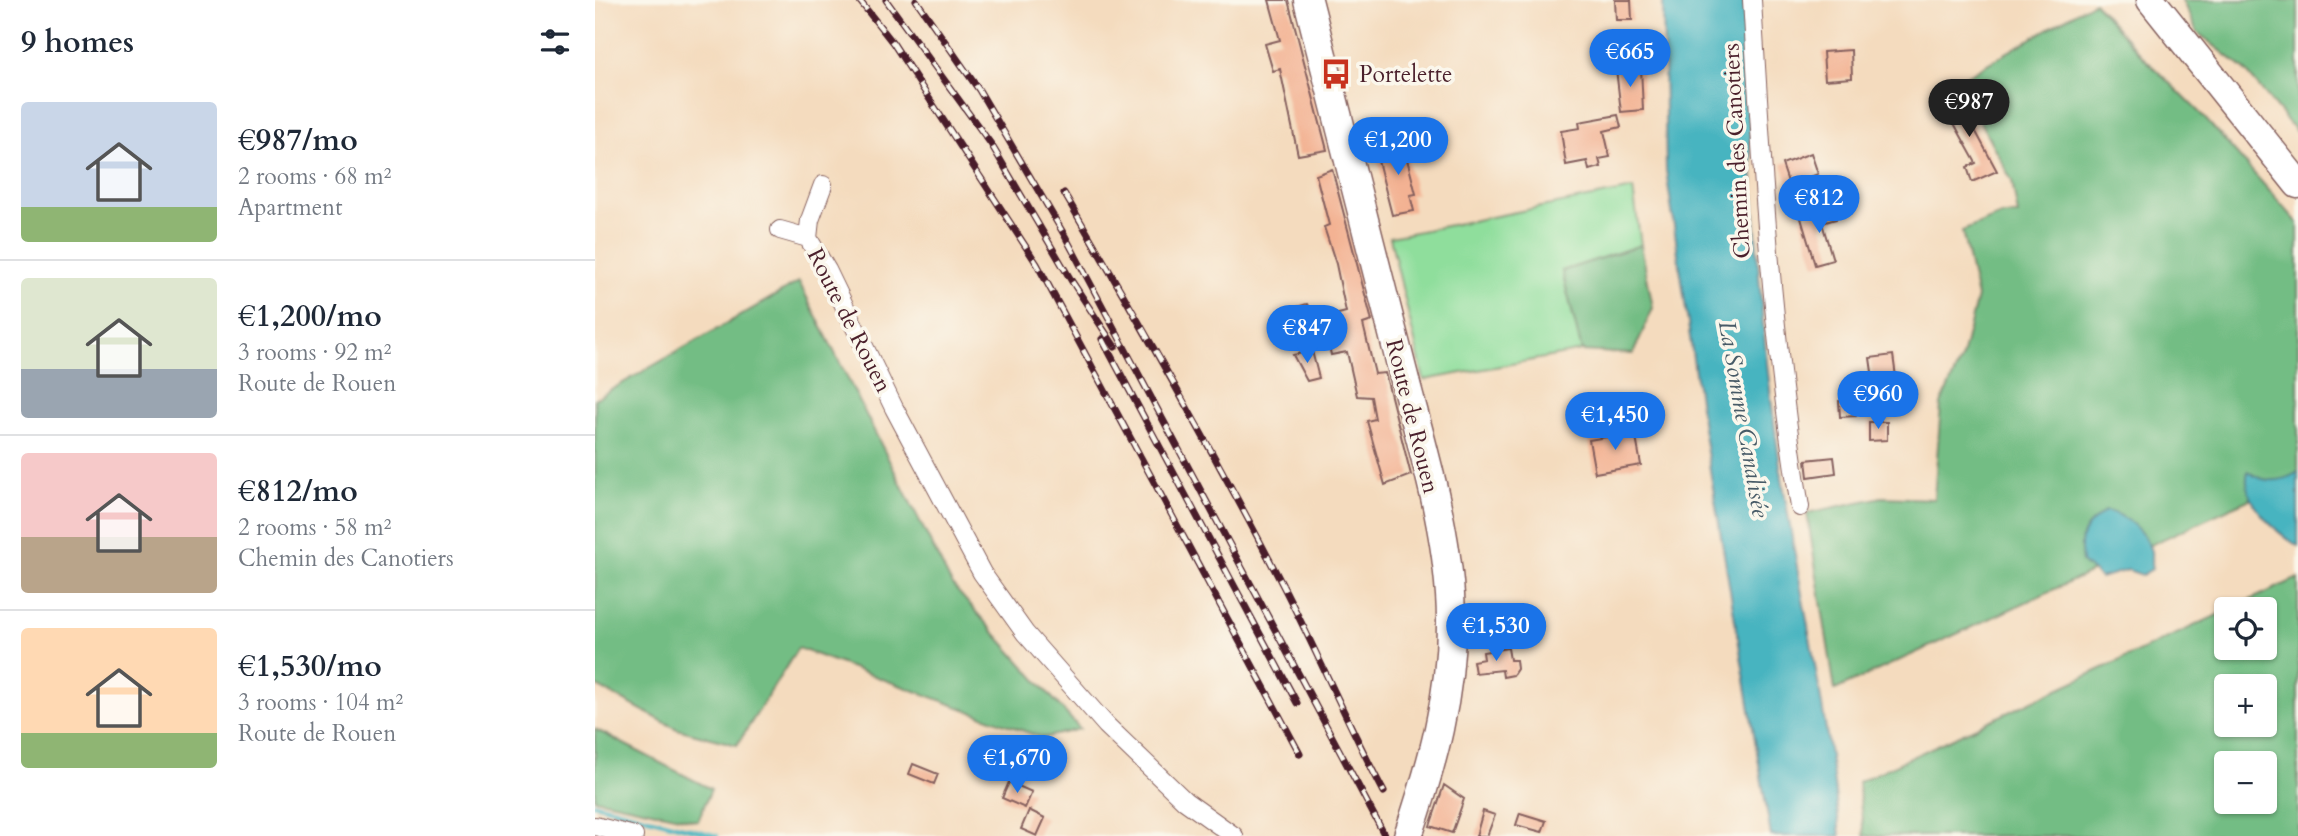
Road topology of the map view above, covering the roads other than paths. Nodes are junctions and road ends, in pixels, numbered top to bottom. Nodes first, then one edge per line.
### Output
1 (1308, 0) edge
2 (1752, 0) edge
3 (2151, 0) edge
4 (2298, 184) edge
5 (823, 185) dead end
6 (780, 230) dead end
7 (808, 238) junction
8 (1800, 507) dead end
9 (595, 825) edge
10 (634, 836) edge
11 (1234, 836) edge
12 (1408, 836) edge

1 - 12 main road, Route de Rouen
2 - 8 street, Chemin des Canotiers
3 - 4 main road
5 - 7 street, Route de Rouen
6 - 7 street
7 - 11 street, Route de Rouen
9 - 10 street

